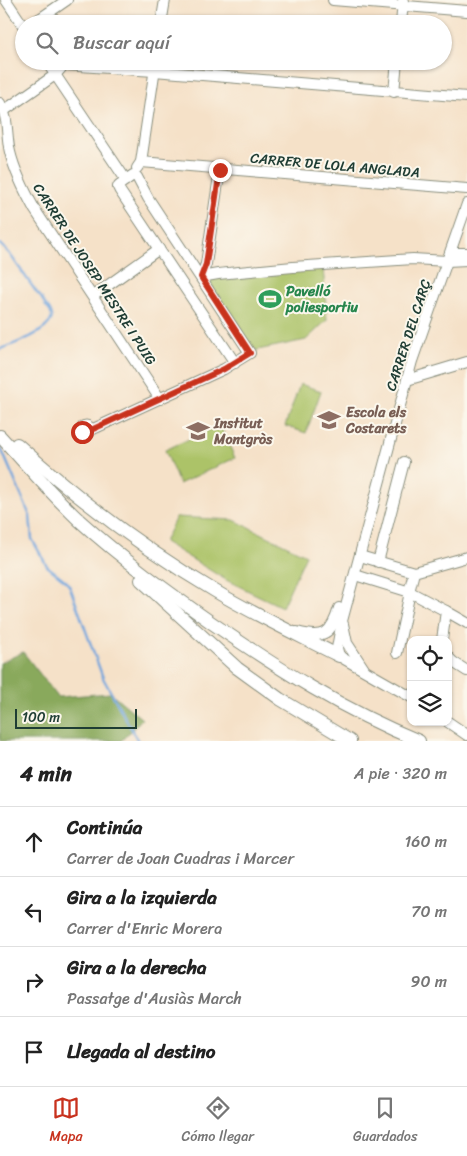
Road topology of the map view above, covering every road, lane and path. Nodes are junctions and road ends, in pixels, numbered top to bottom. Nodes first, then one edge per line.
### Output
1 (6, 0) edge
2 (67, 0) edge
3 (165, 0) edge
4 (333, 0) edge
5 (403, 3) edge
6 (467, 11) edge
7 (16, 15) edge
8 (45, 15) edge
9 (162, 15) edge
10 (52, 70) edge
11 (60, 70) edge
12 (154, 70) edge
13 (192, 70) edge
14 (396, 70) edge
15 (55, 75) junction
16 (394, 92) junction
17 (467, 97) edge
18 (2, 106) edge
19 (141, 162) junction
20 (220, 170) junction
21 (130, 177) junction
22 (467, 189) edge
23 (467, 204) edge
24 (158, 249) junction
25 (467, 253) edge
26 (449, 257) junction
27 (467, 260) edge
28 (201, 277) junction
29 (92, 296) junction
30 (467, 362) edge
31 (235, 363) junction
32 (407, 380) junction
33 (160, 399) junction
34 (91, 430) dead end
35 (0, 432) edge
36 (0, 436) edge
37 (404, 462) dead end
38 (467, 557) edge
39 (359, 560) junction
40 (378, 562) junction
41 (136, 569) junction
42 (414, 572) junction
43 (355, 575) junction
44 (410, 592) junction
45 (446, 611) junction
46 (342, 621) junction
47 (467, 623) edge
48 (289, 630) junction
49 (443, 636) edge
50 (397, 653) dead end
51 (340, 656) junction
52 (452, 661) edge
53 (364, 670) junction
54 (467, 671) edge
55 (407, 695) edge
56 (452, 725) edge
57 (467, 735) edge
58 (350, 741) edge
59 (419, 741) edge

1 - 7 street
2 - 8 street
3 - 9 street
4 - 5 street
5 - 6 street
10 - 15 street
11 - 15 street
12 - 19 street
13 - 16 street
14 - 16 street
15 - 18 street
15 - 21 street
16 - 17 street
18 - 29 street, CARRER DE JOSEP MESTRE I PUIG
19 - 20 street, CARRER DE LOLA ANGLADA
19 - 21 street
20 - 22 street, CARRER DE LOLA ANGLADA
20 - 28 street
21 - 24 street
21 - 28 street
23 - 26 street, CARRER DEL CARÇ
24 - 29 street
24 - 31 street
25 - 26 street
26 - 27 street
26 - 28 street
26 - 32 street, CARRER DEL CARÇ
28 - 31 street
29 - 33 street, CARRER DE JOSEP MESTRE I PUIG
30 - 32 street
31 - 33 street
32 - 39 street, CARRER DEL CARÇ
33 - 34 street
35 - 48 main road
36 - 41 main road
37 - 40 street
38 - 42 street
39 - 40 street
39 - 43 street, CARRER DEL CARÇ
39 - 48 street, CARRER DEL CARÇ
40 - 42 street
41 - 58 main road
41 - 59 main road
42 - 44 street
43 - 44 street
43 - 46 street, CARRER DEL CARÇ
44 - 45 street
44 - 50 street
45 - 47 street
45 - 49 street
46 - 51 street, CARRER DEL CARÇ
46 - 53 street
48 - 51 main road
51 - 53 street
52 - 54 street
53 - 55 street
56 - 57 street

